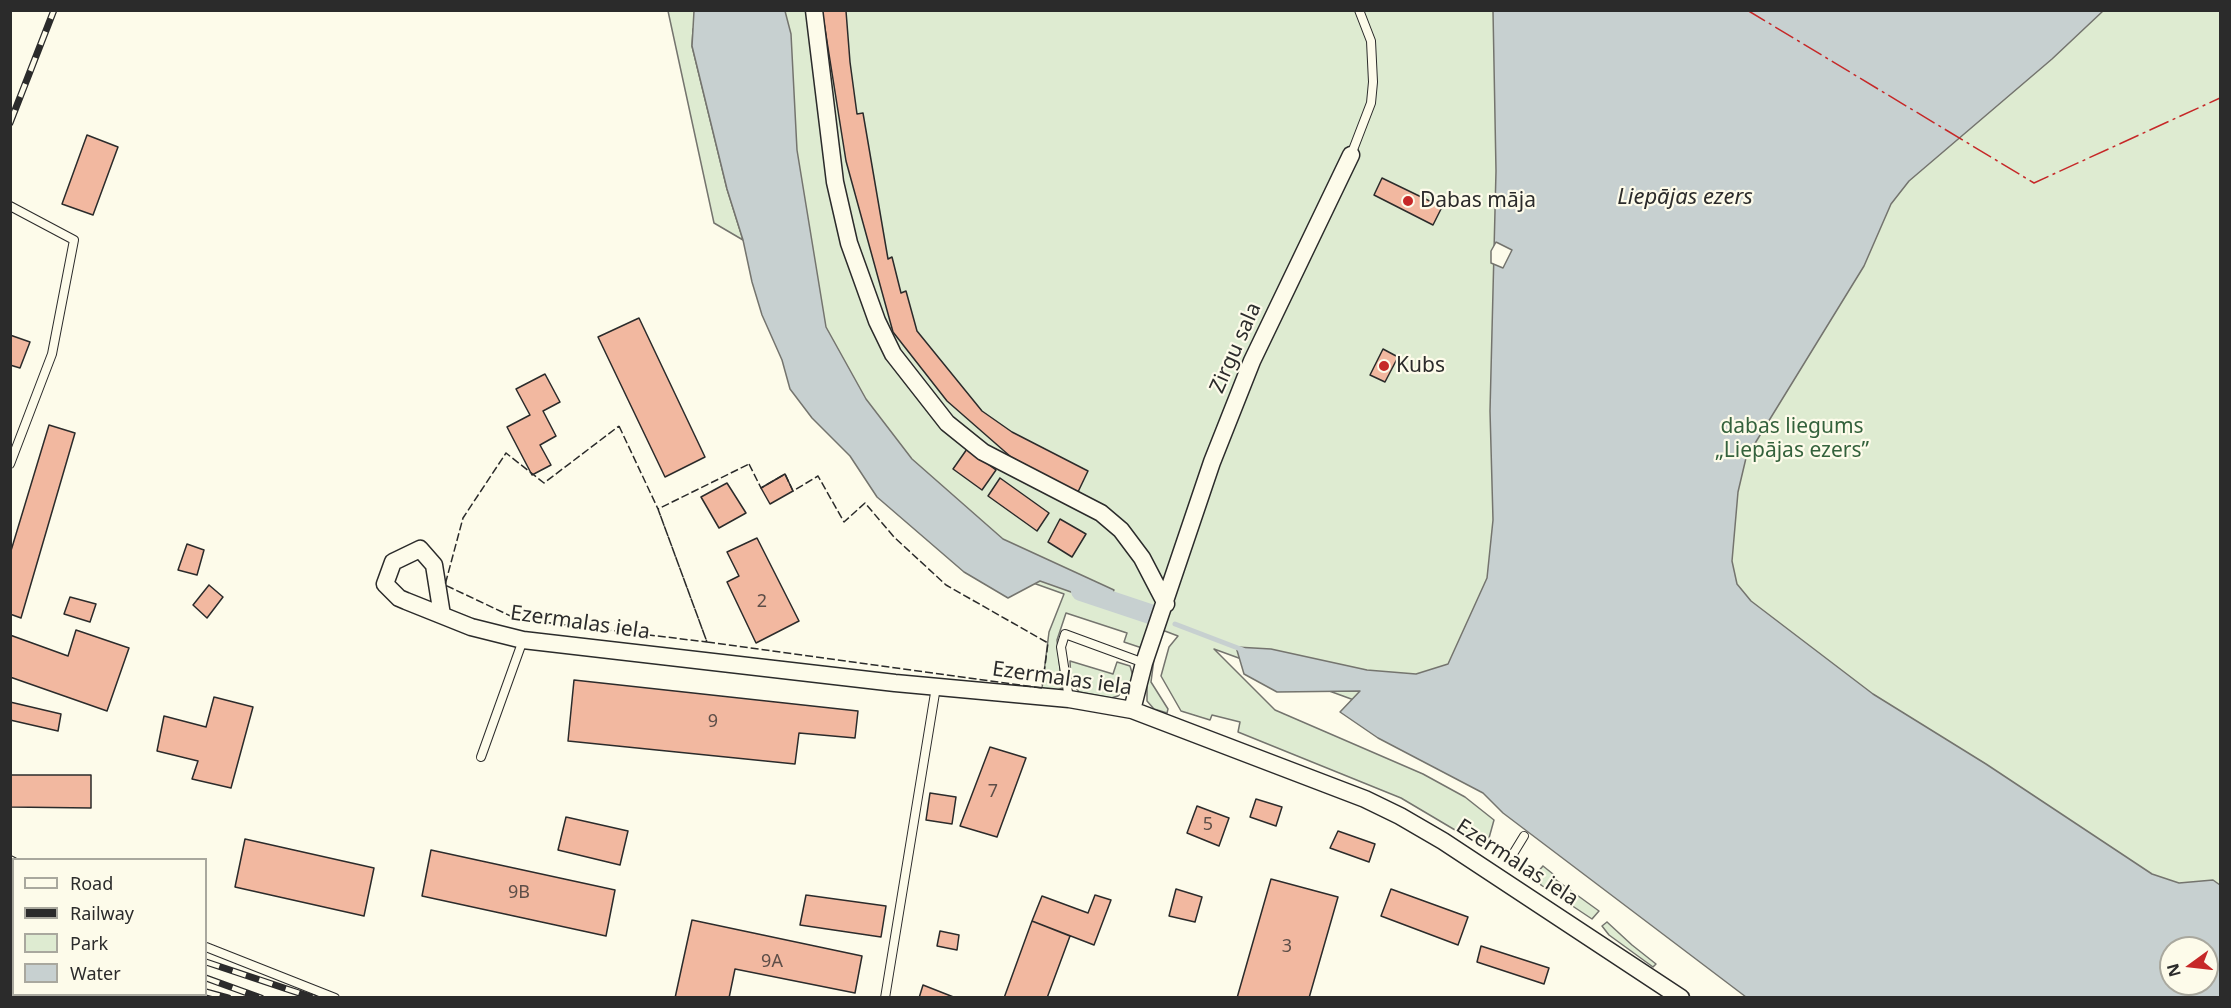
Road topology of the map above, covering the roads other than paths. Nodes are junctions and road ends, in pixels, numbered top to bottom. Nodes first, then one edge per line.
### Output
1 (814, 10) edge
2 (1359, 10) edge
3 (1351, 155) joint
4 (10, 206) edge
5 (10, 464) edge
6 (1166, 604) junction
7 (442, 615) dead end
8 (523, 640) junction
9 (1144, 663) junction
10 (936, 687) junction
11 (1069, 699) junction
12 (1132, 710) junction
13 (481, 757) dead end
14 (1524, 836) dead end
15 (1513, 854) dead end
16 (207, 947) edge
17 (335, 998) edge
18 (885, 998) edge
19 (1681, 998) edge

1 - 6 street
2 - 3 lane, Zirgu sala
3 - 6 street, Zirgu sala
4 - 5 lane
6 - 9 street, Zirgu sala
7 - 8 street, Ezermalas iela
8 - 10 street, Ezermalas iela
8 - 13 lane
9 - 11 lane
9 - 12 street, Zirgu sala
10 - 11 street, Ezermalas iela
10 - 18 lane
11 - 12 street, Ezermalas iela
12 - 19 street, Ezermalas iela
14 - 15 lane
16 - 17 lane

